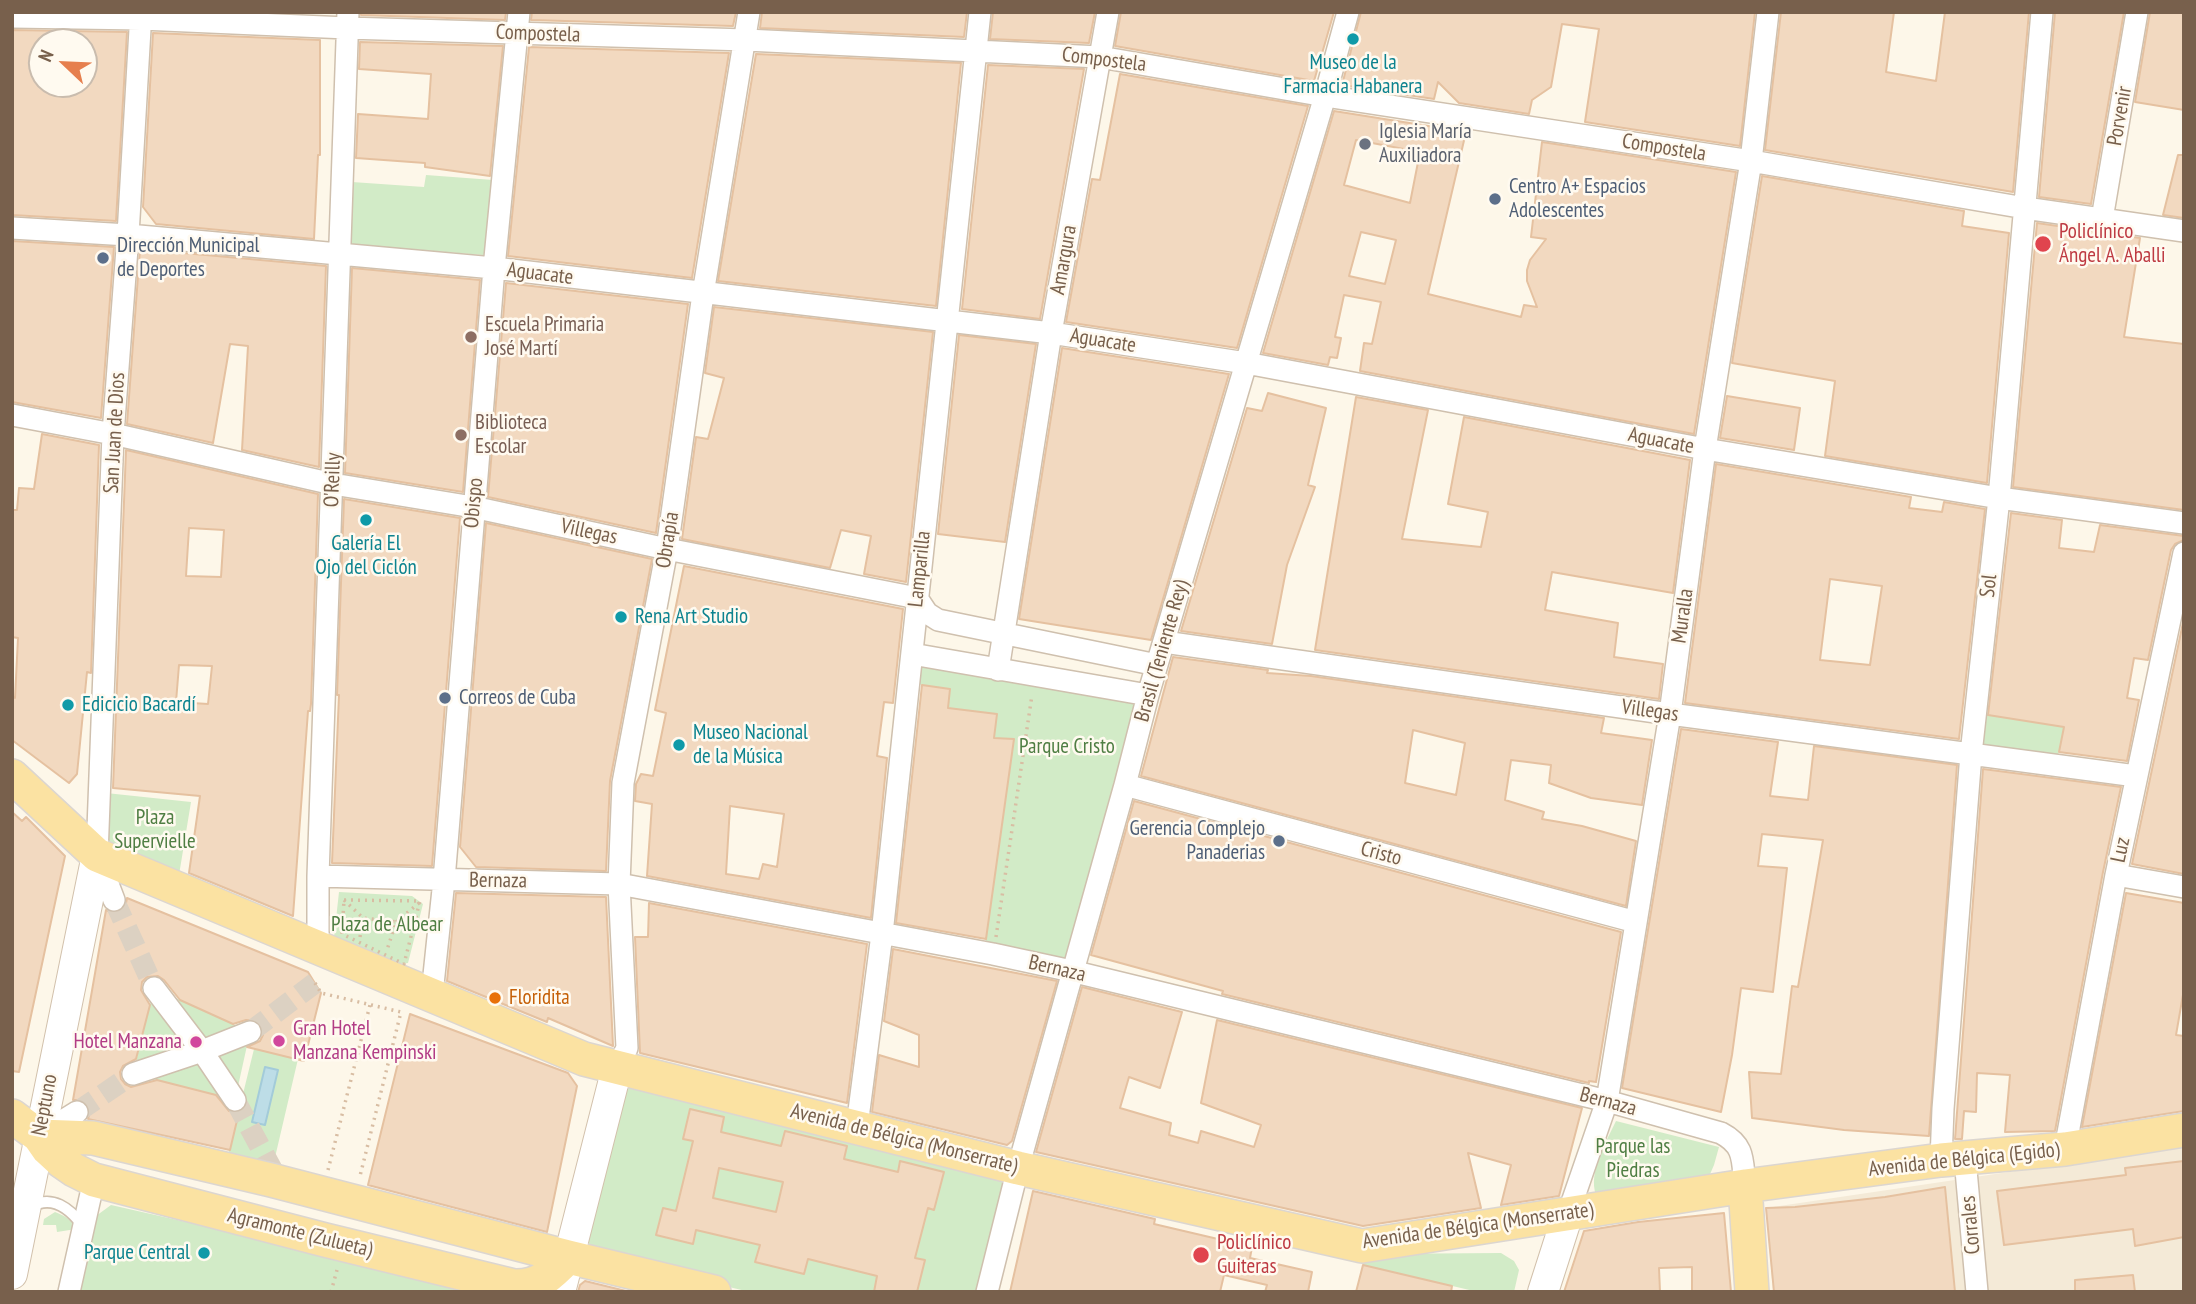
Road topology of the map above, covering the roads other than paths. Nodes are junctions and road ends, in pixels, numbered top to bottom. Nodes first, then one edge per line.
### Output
1 (749, 12) edge
2 (980, 12) edge
3 (1108, 12) edge
4 (1348, 12) edge
5 (1768, 12) edge
6 (2042, 12) edge
7 (2137, 12) edge
8 (141, 15) edge
9 (12, 17) edge
10 (348, 20) edge
11 (518, 23) edge
12 (746, 40) junction
13 (976, 50) junction
14 (1100, 57) junction
15 (1325, 96) junction
16 (1751, 161) junction
17 (2025, 208) junction
18 (2102, 219) junction
19 (12, 228) edge
20 (2184, 232) edge
21 (128, 236) junction
22 (339, 253) junction
23 (494, 268) junction
24 (703, 294) junction
25 (946, 322) junction
26 (1051, 333) junction
27 (1246, 363) junction
28 (12, 415) edge
29 (113, 434) junction
30 (1705, 449) junction
31 (333, 484) junction
32 (1999, 498) junction
33 (473, 507) junction
34 (2184, 523) edge
35 (667, 549) junction
36 (2184, 553) edge
37 (917, 598) junction
38 (2176, 621) edge
39 (1004, 633) junction
40 (1164, 642) junction
41 (912, 659) junction
42 (1157, 665) junction
43 (998, 670) junction
44 (1148, 695) junction
45 (1670, 714) junction
46 (1971, 754) junction
47 (12, 776) edge
48 (2136, 776) junction
49 (1125, 785) junction
50 (97, 855) junction
51 (2116, 875) junction
52 (318, 876) junction
53 (444, 880) junction
54 (619, 884) junction
55 (2184, 887) edge
56 (114, 900) tunnel mouth
57 (1636, 922) junction
58 (883, 934) junction
59 (318, 948) junction
60 (1071, 972) junction
61 (154, 988) tunnel mouth
62 (432, 994) junction
63 (250, 1032) tunnel mouth
64 (202, 1051) junction
65 (617, 1068) junction
66 (133, 1074) tunnel mouth
67 (235, 1100) tunnel mouth
68 (1607, 1101) junction
69 (77, 1112) tunnel mouth
70 (12, 1115) edge
71 (857, 1126) junction
72 (2184, 1130) edge
73 (39, 1136) junction
74 (2065, 1149) junction
75 (1953, 1160) junction
76 (1018, 1168) junction
77 (94, 1180) junction
78 (1745, 1186) junction
79 (26, 1210) junction
80 (1568, 1214) junction
81 (83, 1228) junction
82 (568, 1257) junction
83 (12, 1274) edge
84 (518, 1290) edge
85 (69, 1292) edge
86 (560, 1292) edge
87 (714, 1292) edge
88 (987, 1292) edge
89 (1543, 1292) edge
90 (1752, 1292) edge
91 (1977, 1292) edge

1 - 12 street, Obrapía
2 - 13 street, Lamparilla
3 - 14 street, Amargura
4 - 15 street, Brasil (Teniente Rey)
5 - 16 street, Muralla
6 - 17 street, Sol
7 - 18 street, Porvenir
8 - 9 street, Compostela
8 - 10 street, Compostela
8 - 21 street, San Juan de Dios
10 - 11 street, Compostela
10 - 22 street, O'Reilly
11 - 12 street, Compostela
11 - 23 street, Obispo
12 - 13 street, Compostela
12 - 24 street, Obrapía
13 - 14 street, Compostela
13 - 25 street, Lamparilla
14 - 15 street, Compostela
14 - 26 street, Amargura
15 - 16 street, Compostela
15 - 27 street, Brasil (Teniente Rey)
16 - 17 street, Compostela
16 - 30 street, Muralla
17 - 18 street, Compostela
17 - 32 street, Sol
18 - 20 street, Compostela
19 - 21 street, Aguacate
21 - 22 street, Aguacate
21 - 29 street, San Juan de Dios
22 - 23 street, Aguacate
22 - 31 street, O'Reilly
23 - 24 street, Aguacate
23 - 33 street, Obispo
24 - 25 street, Aguacate
24 - 35 street, Obrapía
25 - 26 street, Aguacate
25 - 37 street, Lamparilla
26 - 27 street, Aguacate
26 - 39 street, Amargura
27 - 30 street, Aguacate
27 - 40 street, Brasil (Teniente Rey)
28 - 29 street, Villegas
29 - 31 street, Villegas
29 - 50 street, San Juan de Dios
30 - 32 street, Aguacate
30 - 45 street, Muralla
31 - 33 street, Villegas
31 - 52 street, O'Reilly
32 - 34 street, Aguacate
32 - 46 street, Sol
33 - 35 street, Villegas
33 - 53 street, Obispo
35 - 37 street, Villegas
35 - 54 street, Obrapía
36 - 38 street, Luz
37 - 39 street
37 - 41 street, Lamparilla
38 - 48 street, Luz
39 - 42 street
39 - 43 street, Amargura
40 - 42 street, Brasil (Teniente Rey)
40 - 45 street, Villegas
41 - 43 street
41 - 58 street, Lamparilla
42 - 44 street, Brasil (Teniente Rey)
43 - 44 street
44 - 49 street, Brasil (Teniente Rey)
45 - 46 street, Villegas
45 - 57 street, Muralla
46 - 48 street, Villegas
46 - 75 street, Sol
47 - 50 main road
48 - 51 street, Luz
49 - 57 street, Cristo
49 - 60 street, Brasil (Teniente Rey)
50 - 56 street
50 - 59 main road, Avenida de Bélgica (Monserrate)
50 - 73 main road, Neptuno
51 - 55 street
51 - 74 street, Luz
52 - 53 street, Bernaza
52 - 59 street, O'Reilly
53 - 54 street, Bernaza
53 - 62 street, Obispo
54 - 58 street, Bernaza
54 - 65 street, Obrapía
57 - 68 street, Muralla
58 - 60 street, Bernaza
58 - 71 street, Lamparilla
59 - 62 main road, Avenida de Bélgica (Monserrate)
60 - 68 street, Bernaza
60 - 76 street, Brasil (Teniente Rey)
61 - 64 street
62 - 65 main road, Avenida de Bélgica (Monserrate)
63 - 64 street
64 - 66 street
64 - 67 street
65 - 71 main road, Avenida de Bélgica (Monserrate)
65 - 82 main road
68 - 78 street, Bernaza
68 - 80 street, Muralla
69 - 73 street
70 - 73 main road, Agramonte (Zulueta)
71 - 76 main road, Avenida de Bélgica (Monserrate)
72 - 74 main road, Avenida de Bélgica (Egido)
73 - 77 main road, Agramonte (Zulueta)
73 - 79 main road, Neptuno
73 - 82 main road
74 - 75 main road, Avenida de Bélgica (Egido)
75 - 78 main road, Avenida de Bélgica (Egido)
75 - 91 street, Corrales
76 - 80 main road, Avenida de Bélgica (Monserrate)
76 - 88 street, Brasil (Teniente Rey)
77 - 81 street
77 - 84 main road, Agramonte (Zulueta)
78 - 80 main road, Avenida de Bélgica (Monserrate)
78 - 90 main road
79 - 81 lane
79 - 83 main road, Neptuno
80 - 89 main road
81 - 85 street
82 - 84 main road, Agramonte (Zulueta)
82 - 86 main road
82 - 87 main road

